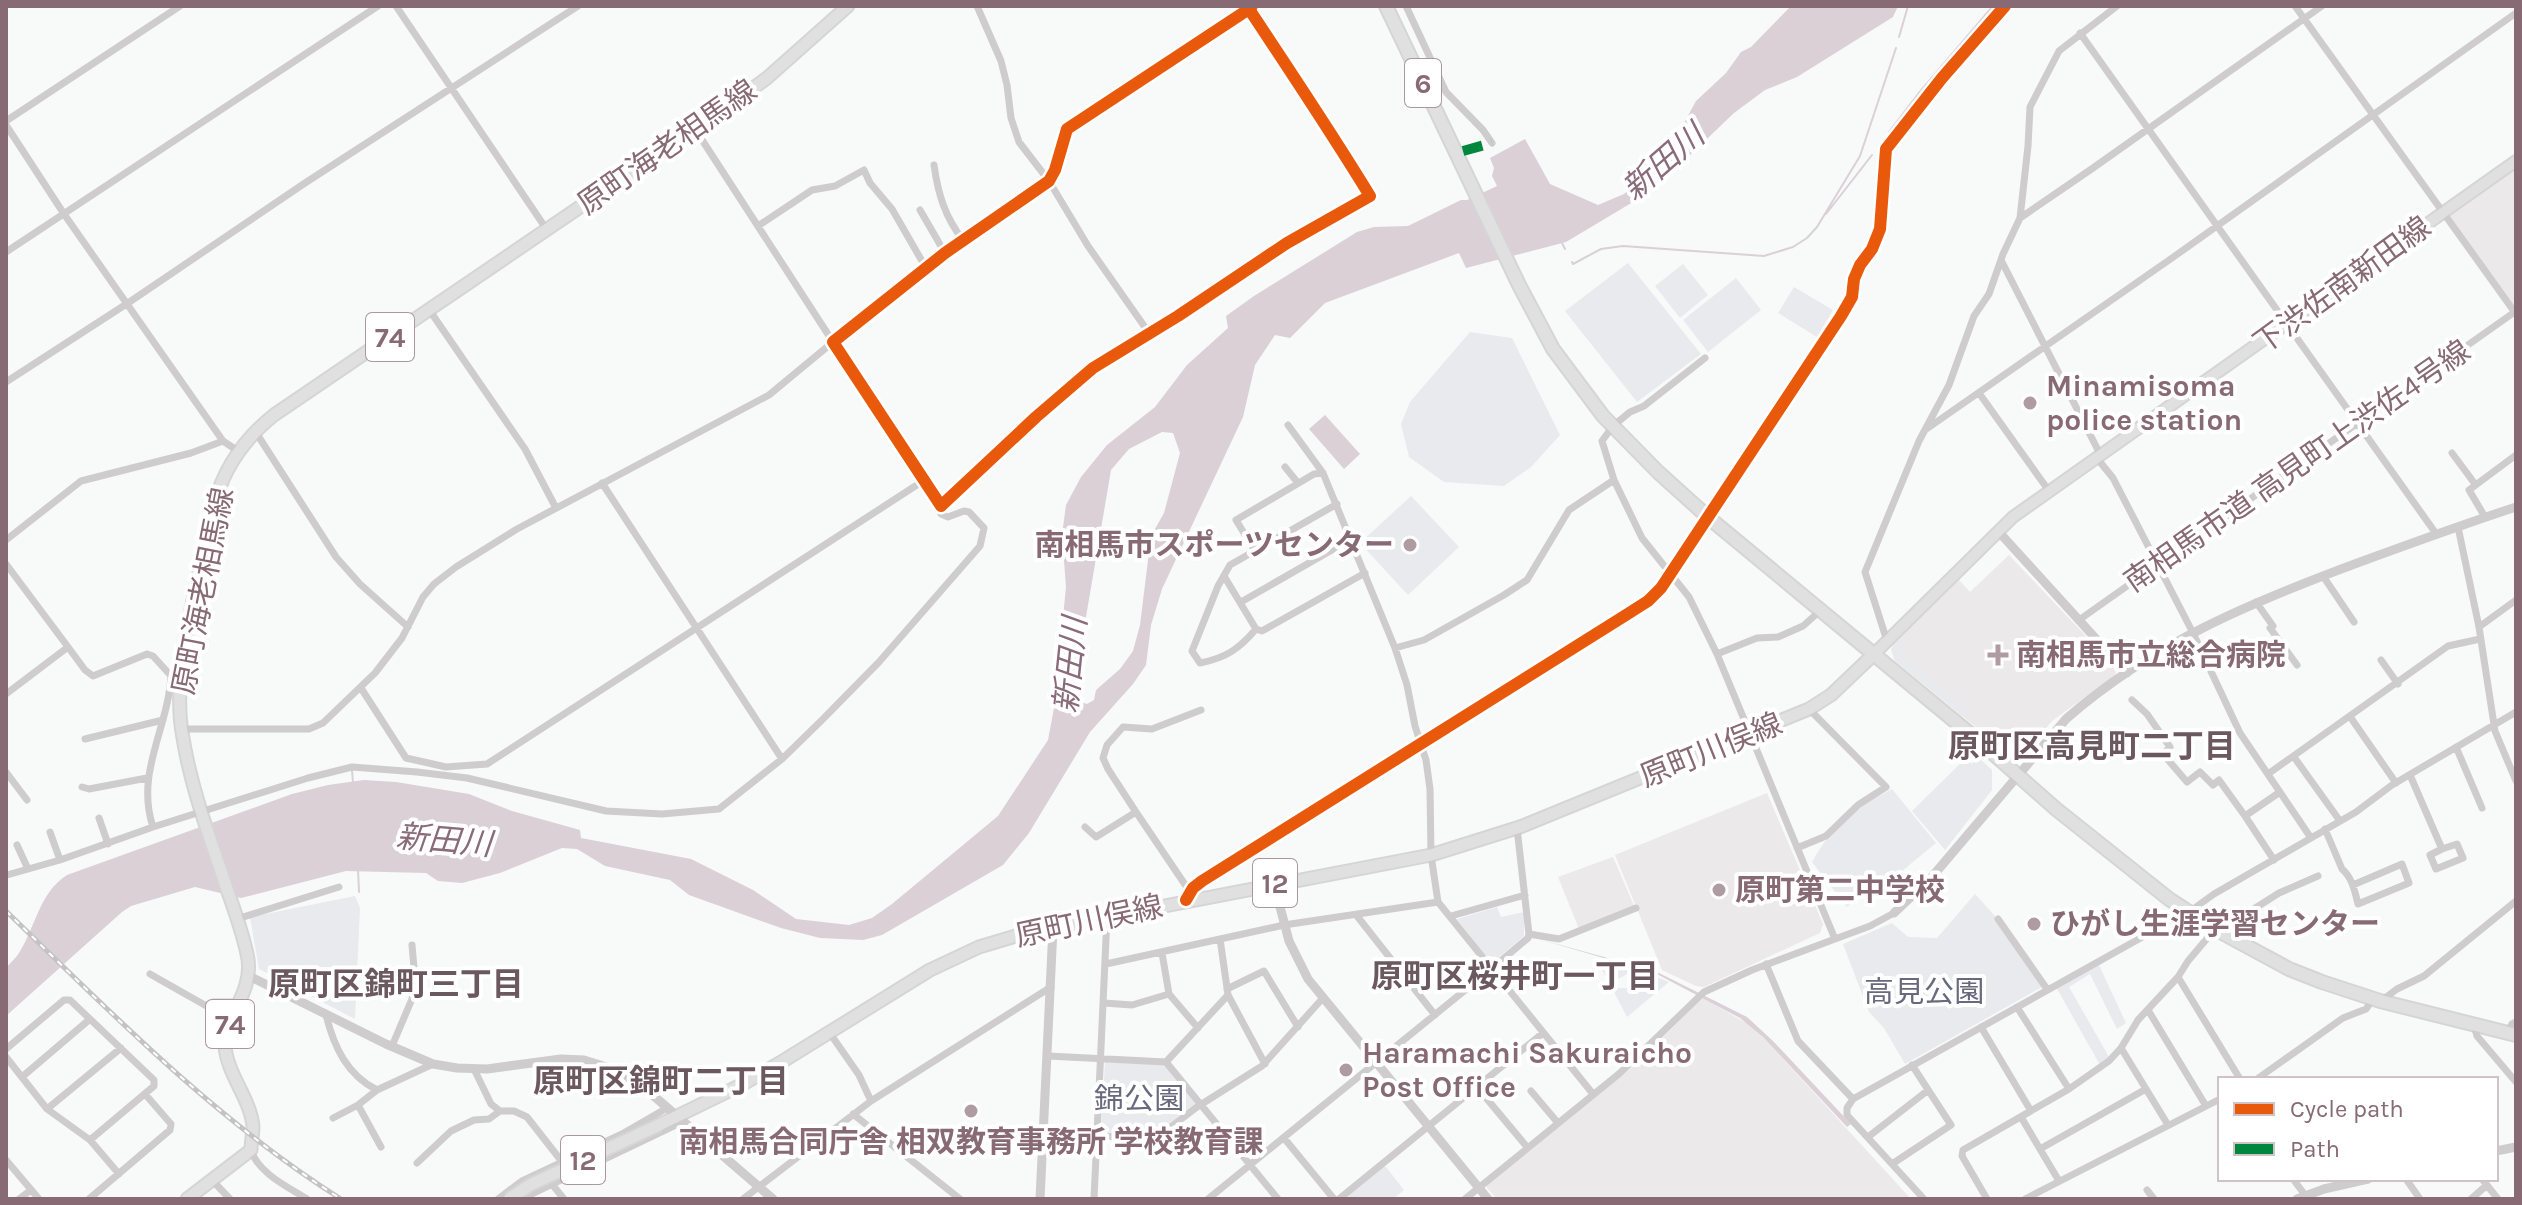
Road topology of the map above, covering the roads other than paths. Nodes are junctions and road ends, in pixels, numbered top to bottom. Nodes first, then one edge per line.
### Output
1 (180, 6) edge
2 (378, 6) edge
3 (396, 6) edge
4 (578, 6) edge
5 (848, 6) edge
6 (977, 6) edge
7 (1386, 6) edge
8 (1406, 6) edge
9 (2005, 6) edge
10 (2117, 6) edge
11 (2295, 6) edge
12 (2322, 6) edge
13 (1249, 7) edge
14 (2516, 13) edge
15 (2304, 19) junction
16 (2080, 33) junction
17 (451, 88) junction
18 (2373, 114) junction
19 (6, 123) edge
20 (695, 129) junction
21 (2149, 129) junction
22 (1492, 143) dead end
23 (2516, 161) edge
24 (934, 165) dead end
25 (1049, 181) junction
26 (920, 210) dead end
27 (2443, 212) junction
28 (64, 214) junction
29 (2020, 218) junction
30 (2218, 225) junction
31 (758, 226) junction
32 (547, 230) junction
33 (963, 240) junction
34 (6, 252) edge
35 (945, 253) junction
36 (2001, 260) junction
37 (926, 268) junction
38 (128, 303) junction
39 (430, 311) junction
40 (2516, 313) edge
41 (2287, 323) junction
42 (1149, 333) junction
43 (833, 342) junction
44 (2045, 347) junction
45 (1705, 358) dead end
46 (6, 382) edge
47 (1979, 393) junction
48 (1622, 419) dead end
49 (2358, 422) junction
50 (1288, 425) dead end
51 (1610, 430) dead end
52 (1925, 430) junction
53 (255, 431) junction
54 (223, 441) junction
55 (238, 451) junction
56 (2452, 453) dead end
57 (2516, 455) edge
58 (2098, 456) junction
59 (1285, 467) dead end
60 (1323, 473) junction
61 (1614, 480) junction
62 (923, 481) junction
63 (602, 483) junction
64 (1298, 483) junction
65 (2475, 484) junction
66 (2049, 491) junction
67 (937, 503) junction
68 (1337, 504) junction
69 (2516, 507) edge
70 (556, 508) junction
71 (2485, 517) junction
72 (1709, 518) junction
73 (2458, 527) junction
74 (1998, 531) junction
75 (2437, 535) junction
76 (1351, 539) junction
77 (6, 540) edge
78 (1255, 551) junction
79 (6, 564) edge
80 (2157, 564) junction
81 (1365, 573) junction
82 (1672, 575) junction
83 (1224, 576) junction
84 (2323, 576) junction
85 (2516, 600) edge
86 (1241, 602) junction
87 (2256, 602) junction
88 (1821, 610) junction
89 (2079, 620) junction
90 (2354, 622) dead end
91 (408, 627) junction
92 (2479, 627) junction
93 (696, 628) junction
94 (1256, 629) junction
95 (2192, 631) junction
96 (2480, 639) junction
97 (1887, 641) junction
98 (68, 647) junction
99 (1395, 648) junction
100 (1717, 654) junction
101 (1874, 654) junction
102 (2381, 660) dead end
103 (2297, 665) dead end
104 (2127, 673) junction
105 (176, 678) junction
106 (2398, 684) junction
107 (361, 688) junction
108 (6, 694) edge
109 (2132, 700) dead end
110 (1809, 709) junction
111 (1201, 710) dead end
112 (2516, 712) edge
113 (2351, 718) junction
114 (163, 720) junction
115 (2493, 725) junction
116 (181, 729) junction
117 (1751, 734) junction
118 (85, 739) dead end
119 (1420, 743) junction
120 (2456, 747) junction
121 (2294, 757) junction
122 (782, 759) junction
123 (2268, 774) junction
124 (2016, 775) junction
125 (2410, 775) junction
126 (8, 778) edge
127 (147, 778) junction
128 (2516, 781) edge
129 (2396, 783) junction
130 (82, 787) dead end
131 (2280, 792) junction
132 (27, 800) dead end
133 (2482, 808) dead end
134 (1136, 812) junction
135 (202, 813) junction
136 (2245, 816) junction
137 (99, 818) dead end
138 (2340, 821) junction
139 (153, 827) junction
140 (1085, 827) dead end
141 (1517, 828) junction
142 (2325, 829) junction
143 (50, 832) dead end
144 (2311, 838) junction
145 (108, 844) junction
146 (17, 845) dead end
147 (1797, 848) junction
148 (2442, 849) junction
149 (1431, 855) junction
150 (60, 860) junction
151 (2274, 860) junction
152 (28, 869) junction
153 (7, 875) edge
154 (2318, 876) dead end
155 (1274, 884) junction
156 (2353, 885) junction
157 (339, 887) dead end
158 (1525, 895) junction
159 (1186, 900) junction
160 (2516, 901) edge
161 (1438, 902) junction
162 (1636, 908) dead end
163 (2186, 911) junction
164 (1894, 913) joint
165 (1357, 916) junction
166 (1451, 916) junction
167 (236, 917) junction
168 (1107, 917) junction
169 (1998, 919) dead end
170 (1284, 925) junction
171 (1053, 928) junction
172 (2218, 932) junction
173 (1529, 934) junction
174 (1220, 939) junction
175 (1835, 939) junction
176 (412, 945) dead end
177 (1162, 953) junction
178 (1106, 964) junction
179 (1766, 964) junction
180 (1492, 968) junction
181 (150, 974) dead end
182 (249, 976) junction
183 (2178, 977) junction
184 (1051, 987) junction
185 (2047, 989) junction
186 (1228, 992) junction
187 (1169, 994) junction
188 (1322, 999) junction
189 (2377, 1000) junction
190 (241, 1002) junction
191 (1104, 1003) junction
192 (2017, 1007) junction
193 (210, 1008) junction
194 (2148, 1010) junction
195 (326, 1015) junction
196 (1435, 1015) junction
197 (90, 1019) junction
198 (2516, 1022) edge
199 (2474, 1025) junction
200 (1298, 1027) junction
201 (1981, 1027) junction
202 (1198, 1028) junction
203 (829, 1032) junction
204 (1543, 1033) junction
205 (2511, 1034) edge
206 (225, 1041) junction
207 (392, 1046) junction
208 (121, 1048) junction
209 (2121, 1048) junction
210 (6, 1049) edge
211 (1048, 1056) junction
212 (6, 1057) edge
213 (1101, 1058) junction
214 (550, 1060) junction
215 (1166, 1062) junction
216 (1376, 1063) junction
217 (433, 1064) junction
218 (1265, 1064) junction
219 (1912, 1065) junction
220 (474, 1069) junction
221 (22, 1077) junction
222 (2239, 1077) edge
223 (2260, 1077) edge
224 (2516, 1082) edge
225 (1477, 1087) junction
226 (573, 1089) dead end
227 (2069, 1089) junction
228 (2146, 1089) junction
229 (377, 1090) junction
230 (1531, 1091) dead end
231 (1927, 1091) junction
232 (145, 1094) junction
233 (1593, 1094) junction
234 (1853, 1099) junction
235 (2218, 1100) edge
236 (871, 1101) junction
237 (1201, 1104) junction
238 (358, 1105) junction
239 (2206, 1106) junction
240 (667, 1108) junction
241 (47, 1109) junction
242 (500, 1111) junction
243 (2031, 1111) junction
244 (853, 1114) junction
245 (2021, 1117) junction
246 (333, 1118) dead end
247 (681, 1119) junction
248 (1558, 1123) junction
249 (2168, 1125) junction
250 (1428, 1127) junction
251 (1097, 1136) junction
252 (1868, 1137) junction
253 (1284, 1138) junction
254 (90, 1140) junction
255 (381, 1147) dead end
256 (1527, 1147) junction
257 (2040, 1149) junction
258 (251, 1150) junction
259 (6, 1160) edge
260 (562, 1162) junction
261 (417, 1163) dead end
262 (1892, 1164) junction
263 (1250, 1165) junction
264 (119, 1174) junction
265 (211, 1179) junction
266 (2059, 1181) junction
267 (2361, 1181) edge
268 (2407, 1181) edge
269 (2484, 1182) edge
270 (551, 1183) junction
271 (758, 1187) junction
272 (1478, 1187) junction
273 (31, 1190) junction
274 (2147, 1190) dead end
275 (2302, 1197) edge
276 (19, 1199) edge
277 (39, 1199) edge
278 (89, 1199) edge
279 (187, 1199) edge
280 (230, 1199) edge
281 (307, 1199) edge
282 (498, 1199) edge
283 (509, 1199) edge
284 (521, 1199) edge
285 (564, 1199) edge
286 (743, 1199) edge
287 (773, 1199) edge
288 (960, 1199) edge
289 (1040, 1199) edge
290 (1094, 1199) edge
291 (1208, 1199) edge
292 (1278, 1199) edge
293 (1337, 1199) edge
294 (1465, 1199) edge
295 (1488, 1199) edge
296 (1924, 1199) edge
297 (1987, 1199) edge
298 (2025, 1199) edge
299 (2154, 1199) edge
300 (2420, 1199) edge
301 (2471, 1199) edge
302 (2498, 1199) edge

1 - 19 street
2 - 28 street
3 - 17 street
4 - 17 street
5 - 20 main road, 原町海老相馬線 / 74
6 - 25 street
7 - 72 highway, 6
8 - 22 street
9 - 72 street
10 - 16 street
11 - 15 street
12 - 15 street
13 - 25 street
13 - 42 street
14 - 18 street
15 - 18 street
15 - 21 street
16 - 21 street
16 - 29 street
17 - 32 street
17 - 38 street
18 - 27 street
18 - 30 street
19 - 28 street
20 - 31 street
20 - 32 main road, 原町海老相馬線 / 74
21 - 29 street
21 - 30 street
23 - 27 main road, 下渋佐南新田線
24 - 33 street
25 - 33 street
25 - 42 street
26 - 35 street
27 - 40 street
27 - 41 main road, 下渋佐南新田線
28 - 34 street
28 - 38 street
29 - 36 street
30 - 41 street
30 - 44 street
31 - 37 street
31 - 43 street
32 - 39 main road, 原町海老相馬線 / 74
33 - 35 street
35 - 37 street
36 - 44 street
36 - 52 street
37 - 43 street
38 - 46 street
38 - 54 street
39 - 53 main road, 原町海老相馬線 / 74
39 - 70 street
40 - 49 street, 南相馬市道 高見町上渋佐4号線
41 - 49 street
41 - 58 main road, 下渋佐南新田線
42 - 67 street
43 - 62 street
43 - 63 street
44 - 47 street
44 - 58 street
45 - 48 street
47 - 52 street
47 - 66 street
49 - 75 street
49 - 80 street, 南相馬市道 高見町上渋佐4号線
50 - 60 street
51 - 61 street
52 - 97 street
53 - 55 main road, 原町海老相馬線 / 74
53 - 91 street
54 - 55 street
54 - 77 street
55 - 105 main road, 原町海老相馬線 / 74
56 - 65 street
57 - 65 street
58 - 66 main road, 下渋佐南新田線
58 - 80 street
59 - 64 street
60 - 64 street
60 - 68 street
61 - 82 street
61 - 99 street
62 - 67 street
62 - 93 street
63 - 70 street
63 - 93 street
64 - 78 street
65 - 71 street
66 - 74 main road, 下渋佐南新田線
67 - 122 street
68 - 76 street
68 - 78 street
69 - 71 street
70 - 91 street
71 - 73 street
72 - 82 street
72 - 88 highway, 6
73 - 75 street
73 - 92 street
74 - 89 street
74 - 97 main road, 下渋佐南新田線
75 - 84 street
76 - 81 street
76 - 86 street
78 - 83 street
79 - 98 street
80 - 89 street, 南相馬市道 高見町上渋佐4号線
80 - 95 street
81 - 94 street
81 - 99 street
82 - 100 street
82 - 119 street
83 - 86 street
83 - 94 street
84 - 87 street
84 - 90 street
85 - 92 street
86 - 94 street
87 - 95 street
87 - 103 street
88 - 100 street
88 - 101 highway, 6
89 - 104 street
91 - 107 street
92 - 96 street
93 - 107 street
93 - 122 street
95 - 104 street
95 - 123 street
96 - 106 street
96 - 115 street
97 - 101 main road, 下渋佐南新田線
98 - 105 street
98 - 108 street
99 - 119 street
100 - 117 street
101 - 110 main road, 原町川俣線 / 12
101 - 124 highway, 6
102 - 106 street
104 - 124 street
105 - 114 street
105 - 116 main road, 原町海老相馬線 / 74
106 - 113 street
107 - 116 street
109 - 136 street
110 - 117 main road, 原町川俣線 / 12
110 - 147 street
111 - 134 street
112 - 115 street
113 - 121 street
113 - 129 street
114 - 118 street
114 - 127 street
115 - 120 street
115 - 128 street
116 - 135 main road, 原町海老相馬線 / 74
117 - 141 main road, 原町川俣線 / 12
117 - 147 street
119 - 149 street
119 - 159 street
120 - 125 street
120 - 133 street
121 - 123 street
121 - 138 street
122 - 135 street
123 - 131 street
124 - 163 highway, 6
124 - 164 street
125 - 129 street
125 - 148 street
126 - 132 street
127 - 130 street
127 - 139 street
129 - 138 street
131 - 136 street
131 - 144 street
134 - 140 street
134 - 159 street
135 - 139 street
135 - 167 main road, 原町海老相馬線 / 74
136 - 151 street
137 - 145 street
138 - 142 street
139 - 145 street
141 - 149 main road, 原町川俣線 / 12
141 - 158 street
142 - 144 street
142 - 156 street
143 - 150 street
144 - 151 street
145 - 150 street
146 - 152 street
147 - 175 street
148 - 148 street
149 - 155 main road, 原町川俣線 / 12
149 - 161 street
150 - 152 street
151 - 163 street
152 - 153 street
154 - 172 street
155 - 159 main road, 原町川俣線 / 12
155 - 170 street
156 - 156 street
157 - 167 street
158 - 166 street
158 - 173 street
159 - 168 main road, 原町川俣線 / 12
160 - 189 street
161 - 165 street
161 - 166 street
162 - 173 street
163 - 172 highway, 6
163 - 185 street
164 - 175 street
165 - 170 street
165 - 196 street
166 - 180 street
167 - 182 main road, 原町海老相馬線 / 74
168 - 171 main road, 原町川俣線 / 12
168 - 178 street
169 - 185 street
170 - 174 street
170 - 188 street
171 - 184 street
171 - 203 main road, 原町川俣線 / 12
172 - 183 street
172 - 189 highway, 6
173 - 180 street
174 - 177 street
174 - 186 street
175 - 179 street
176 - 207 street
177 - 178 street
177 - 187 street
178 - 191 street
179 - 233 street
179 - 234 street
180 - 196 street
180 - 204 street
181 - 193 street
182 - 190 main road, 原町海老相馬線 / 74
182 - 195 street
183 - 194 street
183 - 222 street
184 - 211 street
184 - 236 street
185 - 192 street
186 - 200 street
186 - 202 street
186 - 218 street
187 - 191 street
187 - 202 street
188 - 200 street
188 - 216 street
189 - 199 highway, 6
189 - 223 street
190 - 193 street
190 - 206 main road, 原町海老相馬線 / 74
191 - 213 street
192 - 201 street
192 - 227 street
193 - 206 street
194 - 209 street
194 - 239 street
195 - 207 street
195 - 229 street
196 - 216 street
197 - 208 street
197 - 210 street
197 - 221 street
198 - 205 street
199 - 205 highway, 6
199 - 224 street
200 - 218 street
201 - 219 street
201 - 243 street
202 - 215 street
203 - 236 street
203 - 247 main road, 原町川俣線 / 12
204 - 225 street
204 - 233 street
206 - 258 main road, 74
207 - 217 street
208 - 232 street
208 - 241 street
209 - 227 street
209 - 228 street
211 - 213 street
211 - 289 street
212 - 221 street
213 - 215 street
213 - 251 street
214 - 220 street
214 - 226 street
214 - 240 street
215 - 237 street
216 - 250 street
216 - 253 street
217 - 220 street
217 - 229 street
218 - 237 street
219 - 231 street
219 - 234 street
220 - 242 street
221 - 241 street
225 - 250 street
225 - 256 street
227 - 243 street
228 - 249 street
228 - 257 street
229 - 238 street
230 - 248 street
231 - 252 street
231 - 262 street
232 - 254 street
232 - 264 street
233 - 248 street
234 - 252 street
235 - 239 street
236 - 244 street
237 - 251 street
237 - 263 street
238 - 246 street
238 - 255 street
239 - 249 street
240 - 247 street
240 - 260 street
241 - 254 street
242 - 260 street
242 - 261 street
243 - 245 street
244 - 271 street
244 - 288 street
245 - 257 street
245 - 297 street
247 - 270 street
247 - 271 street
247 - 283 main road, 原町川俣線 / 12, bridge
248 - 256 street
249 - 266 street
250 - 272 street
250 - 293 street
251 - 290 street
252 - 262 street
253 - 263 street
253 - 293 street
254 - 264 street
256 - 272 street
257 - 266 street
258 - 265 main road
258 - 281 street
259 - 273 street
260 - 282 street
262 - 296 street
263 - 291 street
263 - 292 street
264 - 278 street
265 - 279 main road
265 - 280 street
266 - 298 street
267 - 275 street
268 - 300 street
269 - 301 street
269 - 302 street
270 - 284 street
270 - 285 street
271 - 286 street
271 - 287 street
272 - 294 street
272 - 295 street
273 - 276 street
273 - 277 street
274 - 299 street

